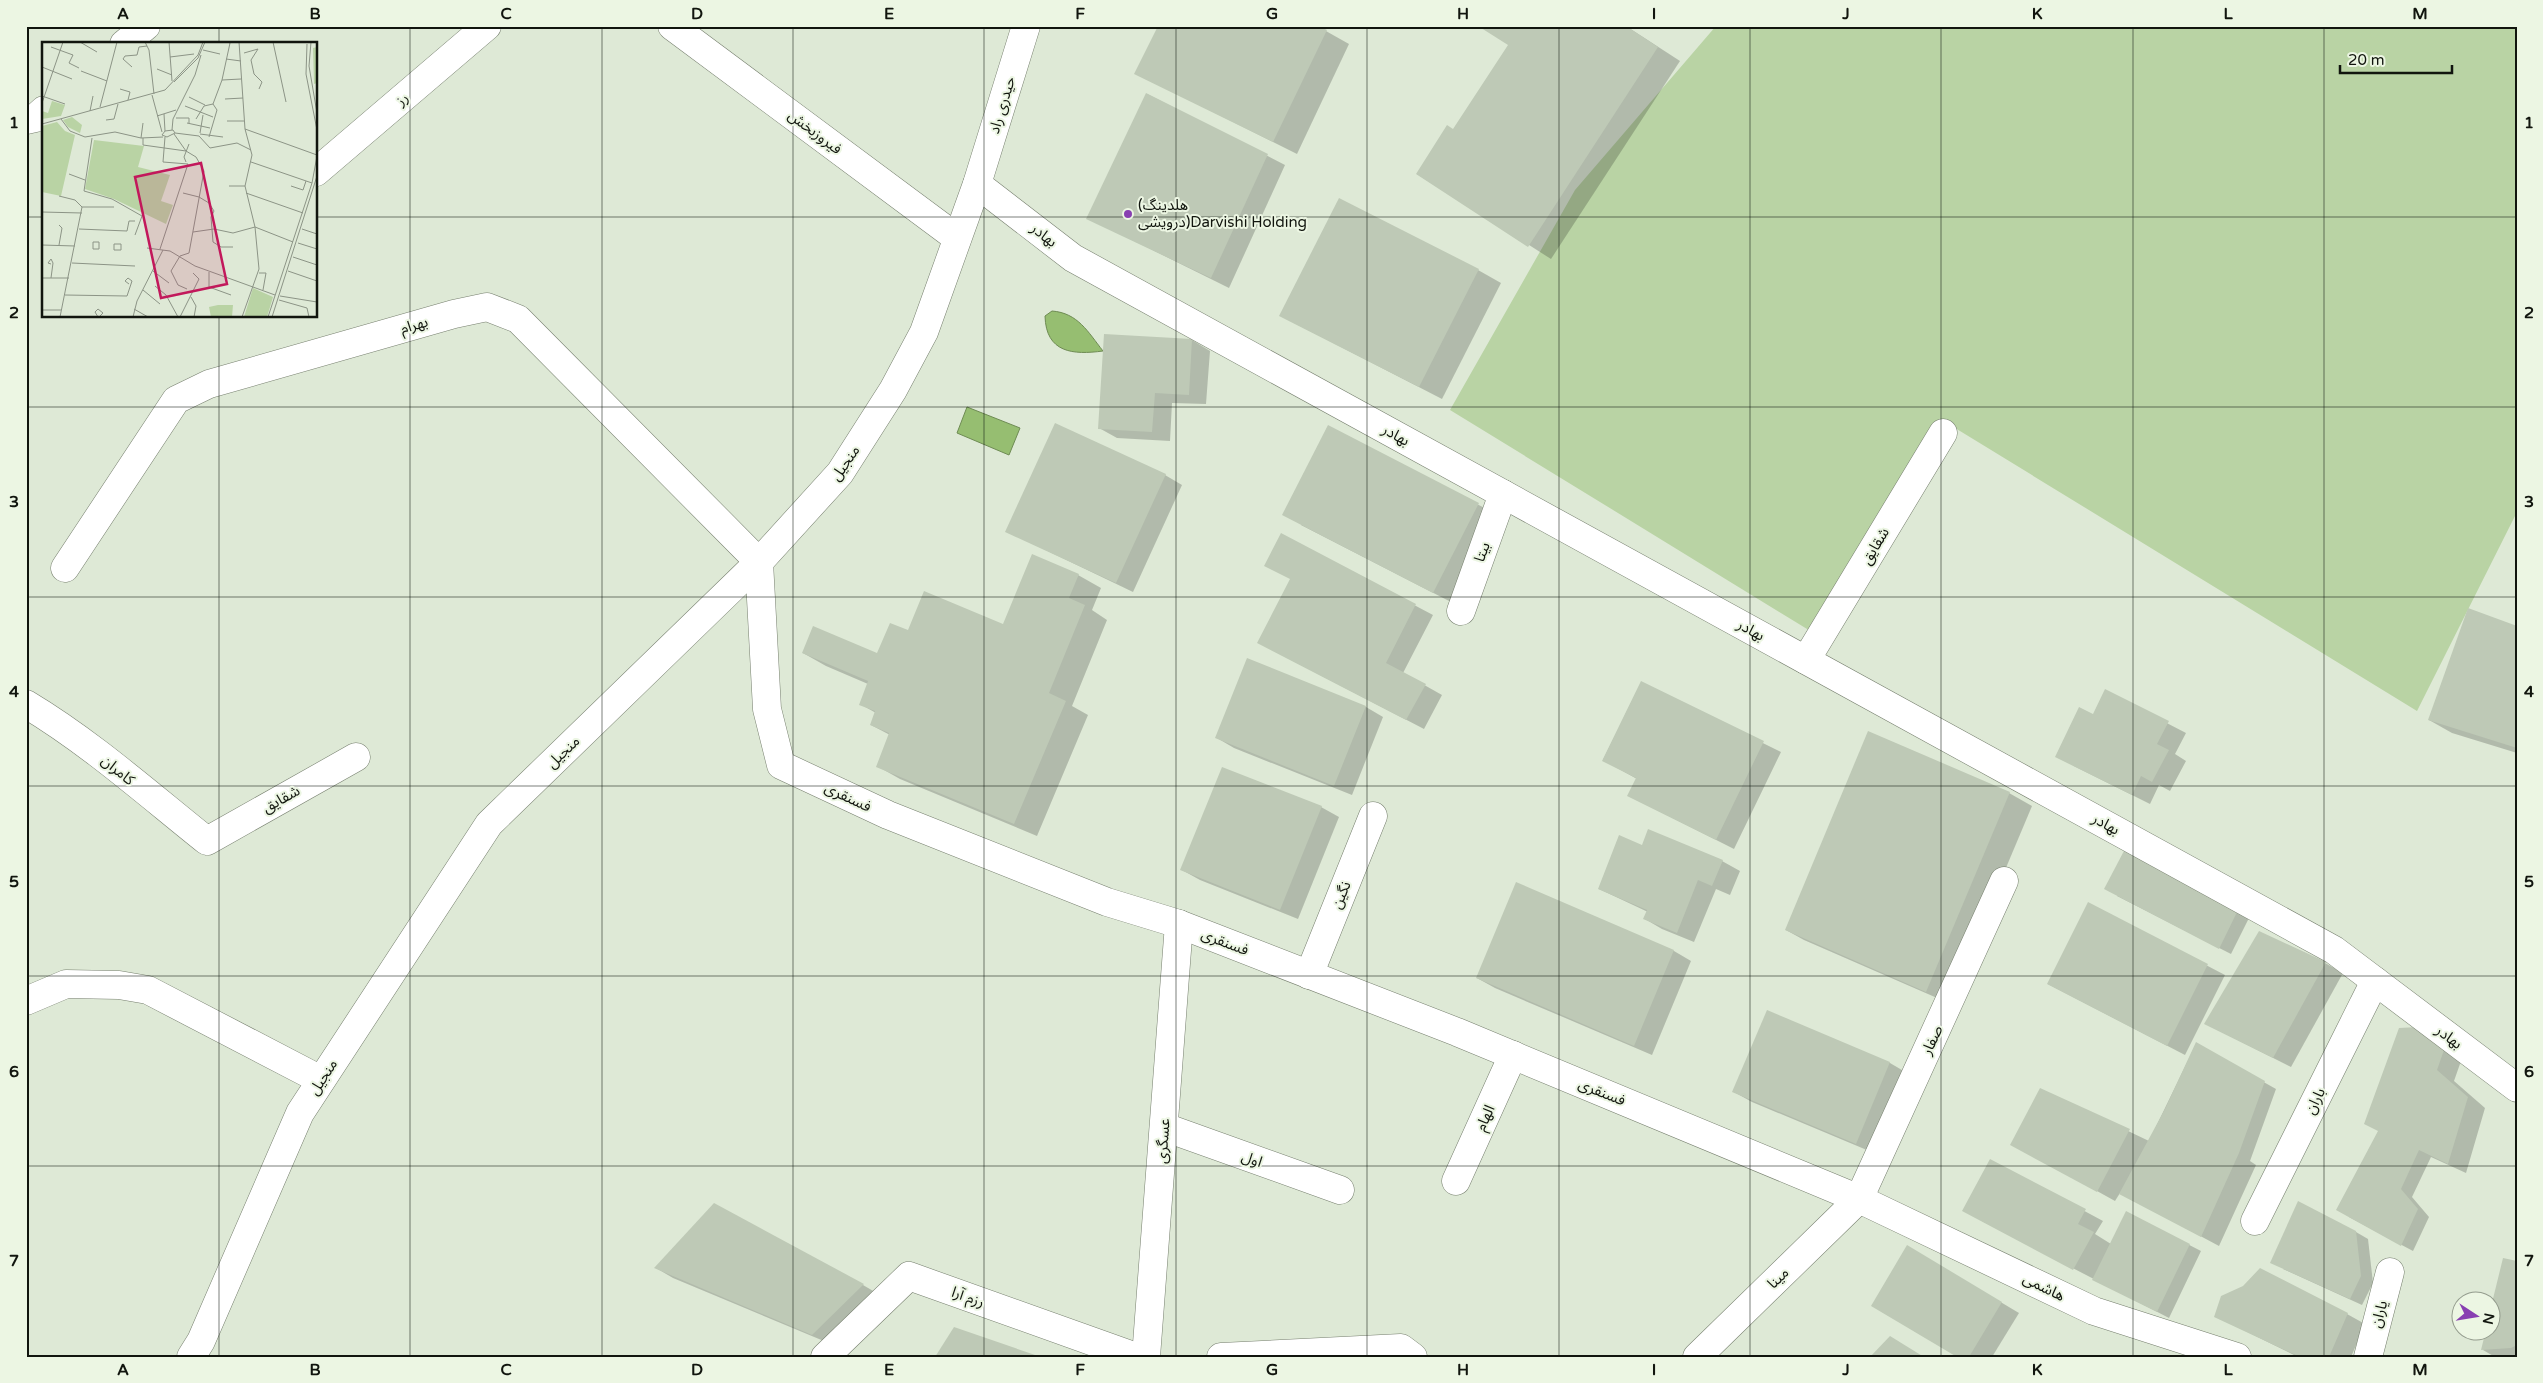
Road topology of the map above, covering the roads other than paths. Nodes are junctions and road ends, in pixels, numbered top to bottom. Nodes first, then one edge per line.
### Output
1 (146, 26) edge
2 (487, 26) edge
3 (672, 26) edge
4 (1026, 26) edge
5 (126, 42) edge
6 (42, 112) edge
7 (26, 120) edge
8 (318, 170) edge
9 (977, 184) junction
10 (957, 238) junction
11 (1943, 432) dead end
12 (1503, 494) junction
13 (759, 562) junction
14 (65, 568) dead end
15 (1461, 610) dead end
16 (1806, 660) junction
17 (26, 704) edge
18 (356, 757) dead end
19 (1373, 816) dead end
20 (207, 841) joint
21 (2004, 881) dead end
22 (1179, 924) junction
23 (1309, 975) junction
24 (2375, 981) junction
25 (26, 1001) edge
26 (1513, 1055) junction
27 (321, 1080) junction
28 (2517, 1088) edge
29 (1164, 1127) junction
30 (1456, 1181) dead end
31 (1340, 1190) dead end
32 (1860, 1199) junction
33 (2255, 1221) dead end
34 (2390, 1272) dead end
35 (191, 1357) edge
36 (826, 1357) edge
37 (1136, 1357) edge
38 (1146, 1357) edge
39 (1221, 1357) edge
40 (1412, 1357) edge
41 (1697, 1357) edge
42 (2237, 1357) edge
43 (2368, 1357) edge

1 - 5 street
2 - 8 street, رز
3 - 10 street, فیروزبخش
4 - 9 street, حیدری راد
6 - 7 street
9 - 10 street, منجیل
9 - 12 street, بهادر
10 - 13 street, منجیل
11 - 16 street, شقایق
12 - 15 street, بیتا
12 - 16 street, بهادر
13 - 14 street, بهرام
13 - 22 street, فسنقری
13 - 27 street, منجیل
16 - 24 street, بهادر
17 - 20 street, کامران
18 - 20 street, شقایق
19 - 23 street, نگین
21 - 32 street, صفار
22 - 23 street, فسنقری
22 - 29 street, عسگری
23 - 26 street, فسنقری
24 - 28 street, بهادر
24 - 33 street, باران
25 - 27 street
26 - 30 street, الهام
26 - 32 street, فسنقری
27 - 35 street, منجیل
29 - 31 street, اول
29 - 38 street, عسگری
32 - 41 street, مینا
32 - 42 street, هاشمی
34 - 43 street, یاران
36 - 37 street, رزم آرا
39 - 40 street

